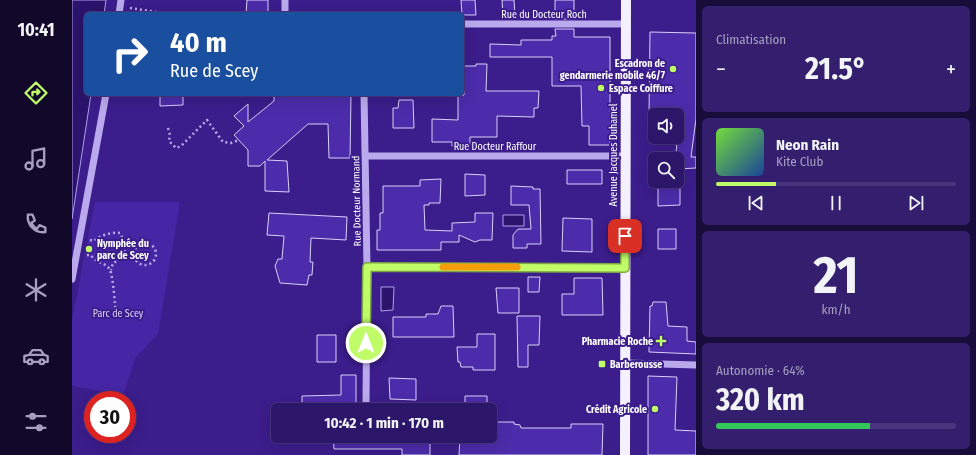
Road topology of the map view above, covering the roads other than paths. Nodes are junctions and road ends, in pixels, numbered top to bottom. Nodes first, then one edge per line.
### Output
1 (285, 0) edge
2 (626, 0) edge
3 (285, 12) edge
4 (464, 24) edge
5 (626, 24) junction
6 (106, 96) edge
7 (364, 96) edge
8 (365, 156) junction
9 (625, 156) junction
10 (367, 267) junction
11 (625, 268) junction
12 (72, 279) edge
13 (626, 363) junction
14 (696, 366) edge
15 (366, 403) edge
16 (625, 455) edge

1 - 3 street
2 - 5 main road, Avenue Jacques Duhamel
4 - 5 street, Rue du Docteur Roch
5 - 9 main road, Avenue Jacques Duhamel
6 - 12 street
7 - 8 street, Rue Docteur Normand
8 - 9 street, Rue Docteur Raffour
8 - 10 street, Rue Docteur Normand
9 - 11 main road, Avenue Jacques Duhamel
10 - 11 street
10 - 15 street, Rue Docteur Normand
11 - 13 main road, Avenue Jacques Duhamel
13 - 14 street
13 - 16 main road, Avenue Jacques Duhamel

